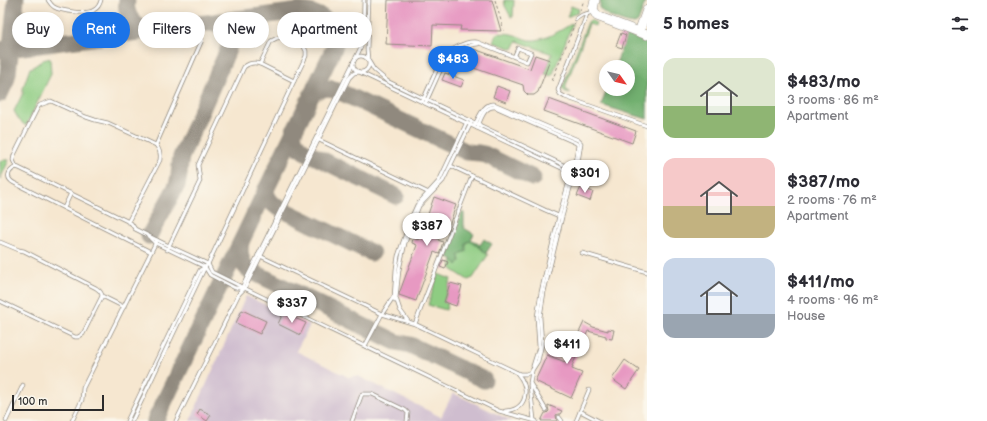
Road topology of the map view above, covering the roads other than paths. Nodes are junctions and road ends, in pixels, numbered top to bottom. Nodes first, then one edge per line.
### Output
1 (48, 0) edge
2 (101, 0) edge
3 (364, 0) edge
4 (369, 0) edge
5 (595, 0) edge
6 (590, 13) junction
7 (646, 15) edge
8 (576, 19) road end
9 (643, 34) edge
10 (198, 48) edge
11 (514, 57) junction
12 (354, 60) junction
13 (368, 60) junction
14 (260, 64) junction
15 (359, 72) junction
16 (294, 81) junction
17 (425, 101) junction
18 (468, 121) junction
19 (475, 125) junction
20 (647, 126) edge
21 (317, 139) junction
22 (156, 145) junction
23 (451, 166) junction
24 (16, 167) junction
25 (573, 171) junction
26 (472, 176) junction
27 (71, 193) junction
28 (429, 194) junction
29 (64, 208) junction
30 (561, 217) junction
31 (128, 222) junction
32 (149, 236) junction
33 (157, 240) junction
34 (0, 242) edge
35 (155, 244) junction
36 (168, 248) junction
37 (151, 252) junction
38 (582, 253) dead end
39 (259, 256) junction
40 (208, 264) junction
41 (205, 267) junction
42 (647, 272) edge
43 (243, 288) junction
44 (397, 290) junction
45 (102, 296) junction
46 (394, 298) junction
47 (0, 301) edge
48 (124, 307) junction
49 (400, 310) junction
50 (382, 314) junction
51 (409, 321) junction
52 (415, 324) junction
53 (364, 346) junction
54 (532, 371) junction
55 (516, 372) junction
56 (530, 383) junction
57 (23, 385) dead end
58 (589, 390) dead end
59 (524, 397) junction
60 (546, 410) dead end
61 (499, 411) junction
62 (580, 411) junction
63 (559, 417) dead end
64 (535, 420) edge
65 (6, 421) edge
66 (72, 421) edge
67 (127, 421) edge
68 (132, 421) edge
69 (176, 421) edge
70 (352, 421) edge
71 (407, 421) edge
72 (562, 421) edge
73 (576, 421) edge
74 (599, 421) edge

1 - 2 lane
3 - 12 lane
4 - 13 lane
5 - 6 main road
6 - 8 lane
6 - 9 main road
6 - 20 lane
7 - 9 main road
10 - 22 lane
11 - 11 lane
11 - 17 lane
12 - 13 lane
12 - 15 lane
12 - 21 lane
13 - 15 lane
13 - 17 lane
14 - 16 lane
14 - 16 lane
14 - 36 lane
15 - 17 lane
15 - 21 lane
16 - 40 lane
17 - 18 lane
18 - 19 lane
18 - 28 lane
19 - 23 lane
19 - 25 lane
19 - 25 lane
21 - 28 lane
21 - 39 lane
22 - 24 lane
22 - 31 lane
23 - 26 lane
23 - 28 lane
24 - 27 lane
24 - 29 lane
25 - 30 lane
26 - 30 lane
26 - 52 lane
27 - 29 lane
27 - 31 lane
28 - 44 lane
28 - 46 lane
29 - 37 lane
30 - 54 lane
31 - 32 lane
32 - 33 lane
32 - 35 lane
33 - 35 lane
33 - 36 lane
34 - 45 lane
35 - 36 lane
35 - 37 lane
36 - 40 lane
36 - 41 lane
37 - 48 lane
38 - 42 lane
39 - 43 lane
39 - 50 lane
40 - 41 lane
40 - 43 lane
41 - 43 lane
41 - 67 lane
41 - 68 lane
43 - 53 lane
43 - 69 lane
44 - 46 lane
44 - 49 lane
45 - 47 lane
45 - 48 lane
46 - 49 lane
46 - 50 lane
48 - 66 lane
49 - 51 lane
50 - 51 lane
50 - 53 lane
51 - 52 lane
52 - 55 lane
53 - 61 lane
54 - 55 lane
54 - 56 lane
55 - 59 lane
56 - 59 lane
56 - 60 lane
56 - 64 lane
57 - 65 lane
58 - 62 lane
59 - 61 lane
61 - 64 lane
62 - 73 lane
62 - 74 lane
63 - 72 lane
70 - 71 lane

